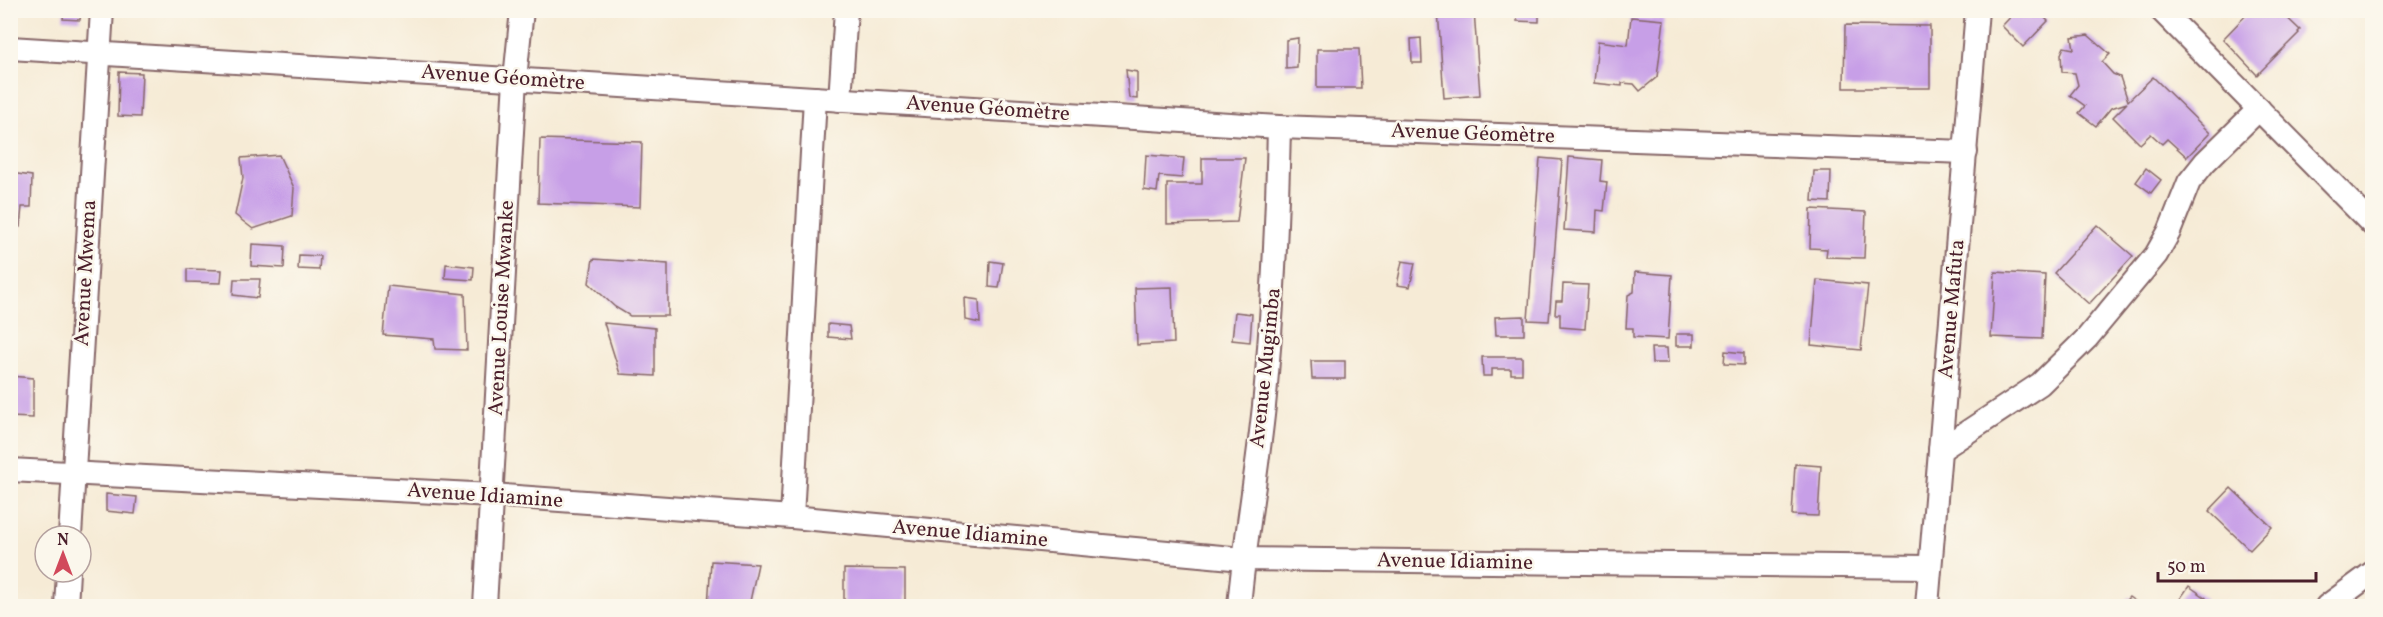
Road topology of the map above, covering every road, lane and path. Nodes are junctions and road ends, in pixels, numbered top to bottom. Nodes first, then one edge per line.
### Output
1 (102, 10) edge
2 (522, 10) edge
3 (846, 10) edge
4 (1977, 10) edge
5 (2161, 10) edge
6 (10, 48) edge
7 (99, 53) junction
8 (515, 79) junction
9 (815, 98) junction
10 (840, 100) junction
11 (2259, 109) junction
12 (1279, 128) junction
13 (1966, 152) junction
14 (2373, 224) edge
15 (1940, 450) junction
16 (10, 470) edge
17 (74, 472) junction
18 (492, 495) junction
19 (792, 517) junction
20 (71, 524) edge
21 (1243, 559) junction
22 (1930, 567) junction
23 (2373, 573) edge
24 (67, 584) edge
25 (66, 606) edge
26 (485, 606) edge
27 (1239, 606) edge
28 (1927, 606) edge
29 (2327, 606) edge

1 - 7 street, Avenue Mwema
2 - 8 street, Avenue Louise Mwanke
3 - 10 street
4 - 13 street, Avenue Mafuta
5 - 11 street
6 - 7 street, Avenue Géomètre
7 - 8 street, Avenue Géomètre
7 - 17 street, Avenue Mwema
8 - 9 street, Avenue Géomètre
8 - 18 street, Avenue Louise Mwanke
9 - 10 street, Avenue Géomètre
9 - 19 street
10 - 12 street, Avenue Géomètre
11 - 14 street
11 - 15 street
12 - 13 street, Avenue Géomètre
12 - 21 street, Avenue Mugimba
13 - 15 street, Avenue Mafuta
15 - 22 street, Avenue Mafuta
16 - 17 street, Avenue Idiamine
17 - 18 street, Avenue Idiamine
17 - 20 street, Avenue Mwema
18 - 19 street, Avenue Idiamine
18 - 26 street, Avenue Louise Mwanke
19 - 21 street, Avenue Idiamine
21 - 22 street, Avenue Idiamine
21 - 27 street, Avenue Mugimba
22 - 28 street, Avenue Mafuta
23 - 29 street
24 - 25 street

